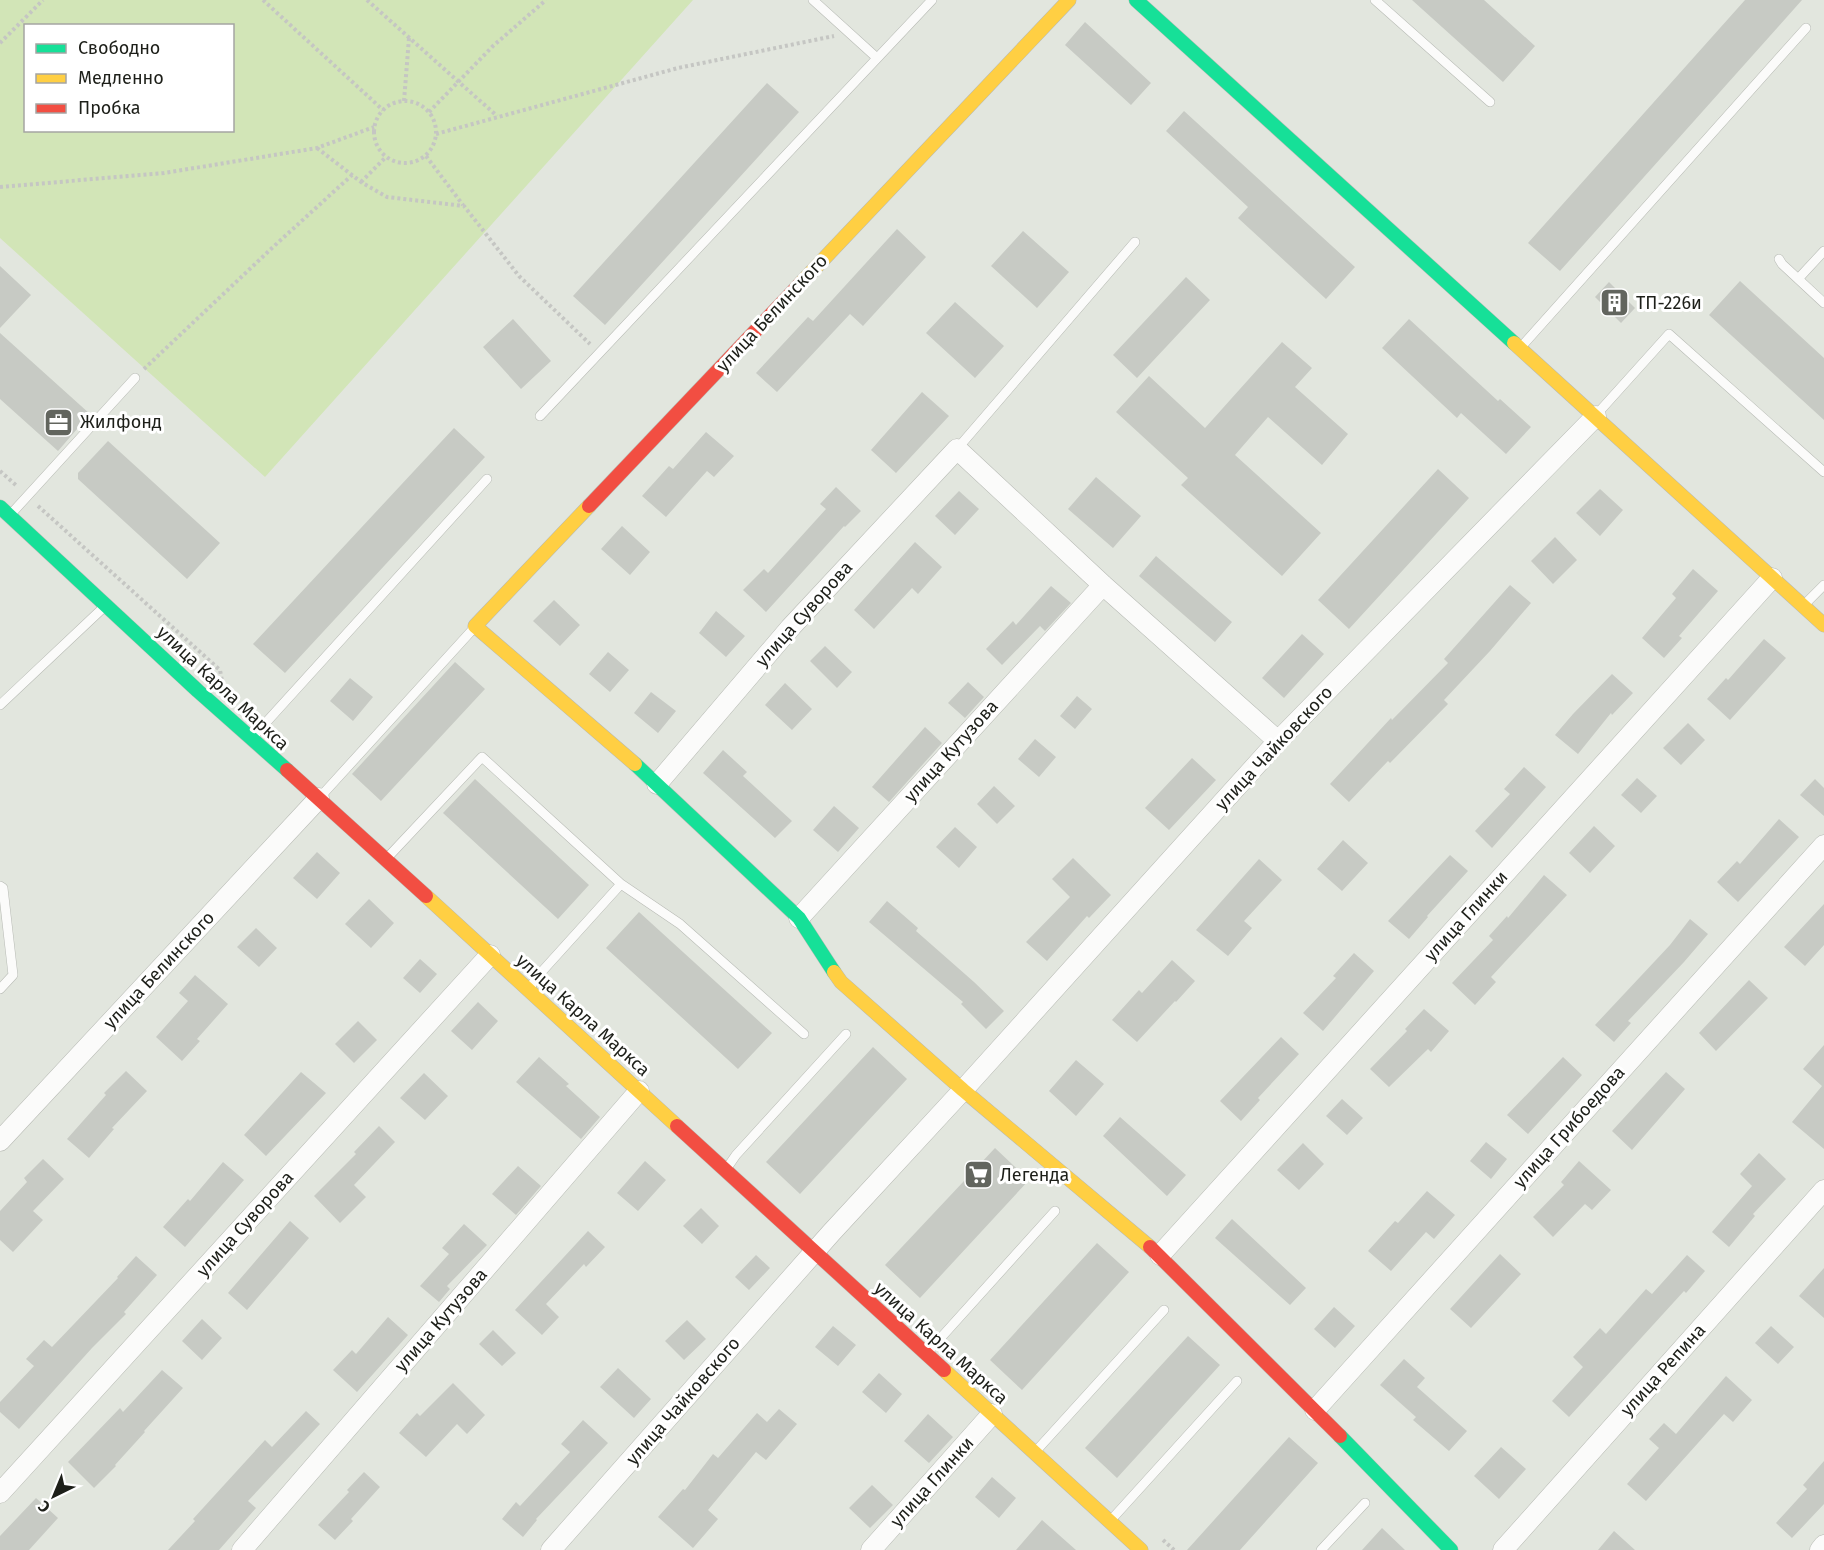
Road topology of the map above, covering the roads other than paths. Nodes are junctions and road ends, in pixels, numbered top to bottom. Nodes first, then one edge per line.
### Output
1 (813, 0) edge
2 (932, 0) edge
3 (1069, 0) edge
4 (1136, 0) edge
5 (1375, 0) edge
6 (1806, 28) dead end
7 (877, 58) junction
8 (1490, 102) dead end
9 (1135, 242) dead end
10 (1824, 251) edge
11 (1779, 259) dead end
12 (1798, 279) junction
13 (1824, 303) edge
14 (1520, 347) junction
15 (135, 378) road end
16 (540, 416) dead end
17 (1596, 416) junction
18 (957, 448) junction
19 (1824, 472) edge
20 (487, 478) dead end
21 (5, 511) edge
22 (1772, 578) junction
23 (1103, 585) junction
24 (1824, 585) edge
25 (107, 604) junction
26 (1803, 606) junction
27 (1824, 625) edge
28 (475, 626) junction
29 (0, 705) edge
30 (250, 740) junction
31 (1278, 741) junction
32 (657, 784) junction
33 (319, 798) junction
34 (1824, 845) edge
35 (386, 859) junction
36 (621, 884) junction
37 (0, 886) edge
38 (799, 918) junction
39 (490, 955) junction
40 (0, 989) edge
41 (528, 990) junction
42 (804, 1034) dead end
43 (846, 1034) dead end
44 (963, 1090) junction
45 (639, 1091) junction
46 (0, 1141) edge
47 (726, 1170) junction
48 (1824, 1190) edge
49 (1055, 1211) dead end
50 (814, 1251) junction
51 (1160, 1255) junction
52 (1164, 1310) dead end
53 (927, 1354) junction
54 (1237, 1381) dead end
55 (1315, 1410) junction
56 (992, 1414) junction
57 (1035, 1452) junction
58 (0, 1493) edge
59 (1365, 1503) dead end
60 (1110, 1521) junction
61 (1824, 1545) edge
62 (242, 1550) edge
63 (551, 1550) edge
64 (871, 1550) edge
65 (1141, 1550) edge
66 (1321, 1550) edge
67 (1451, 1550) edge
68 (1503, 1550) edge
69 (1820, 1550) edge

1 - 7 lane
2 - 7 lane
3 - 28 street, улица Белинского
4 - 14 street
5 - 8 lane
6 - 14 lane
7 - 16 lane
9 - 18 lane
10 - 12 lane
11 - 12 lane
12 - 13 lane
14 - 17 street
15 - 21 lane
17 - 19 lane
17 - 22 street
17 - 31 street, улица Чайковского
18 - 23 street
18 - 32 street, улица Суворова
20 - 30 lane
21 - 25 street, улица Карла Маркса
22 - 26 street
22 - 51 street, улица Глинки
23 - 31 street
23 - 38 street, улица Кутузова
24 - 26 lane
25 - 29 lane
25 - 30 street, улица Карла Маркса
26 - 27 street
28 - 32 street
28 - 33 lane
30 - 33 street, улица Карла Маркса
31 - 44 street, улица Чайковского
32 - 38 street
33 - 35 street, улица Карла Маркса
33 - 46 street, улица Белинского
34 - 55 street, улица Грибоедова
35 - 36 lane
35 - 39 street, улица Карла Маркса
36 - 41 lane
36 - 42 lane
37 - 40 lane
38 - 44 street
39 - 41 street, улица Карла Маркса
39 - 58 street, улица Суворова
41 - 45 street, улица Карла Маркса
43 - 47 lane
44 - 50 street, улица Чайковского
44 - 51 street
45 - 47 street, улица Карла Маркса
45 - 62 street, улица Кутузова
47 - 50 street, улица Карла Маркса
48 - 68 street, улица Репина
49 - 53 lane
50 - 53 street, улица Карла Маркса
50 - 63 street, улица Чайковского
51 - 55 street
52 - 57 lane
53 - 56 street, улица Карла Маркса
54 - 60 lane
55 - 67 street
56 - 57 street, улица Карла Маркса
56 - 64 street, улица Глинки
57 - 60 street, улица Карла Маркса
59 - 66 lane
60 - 65 street, улица Карла Маркса
61 - 69 street

